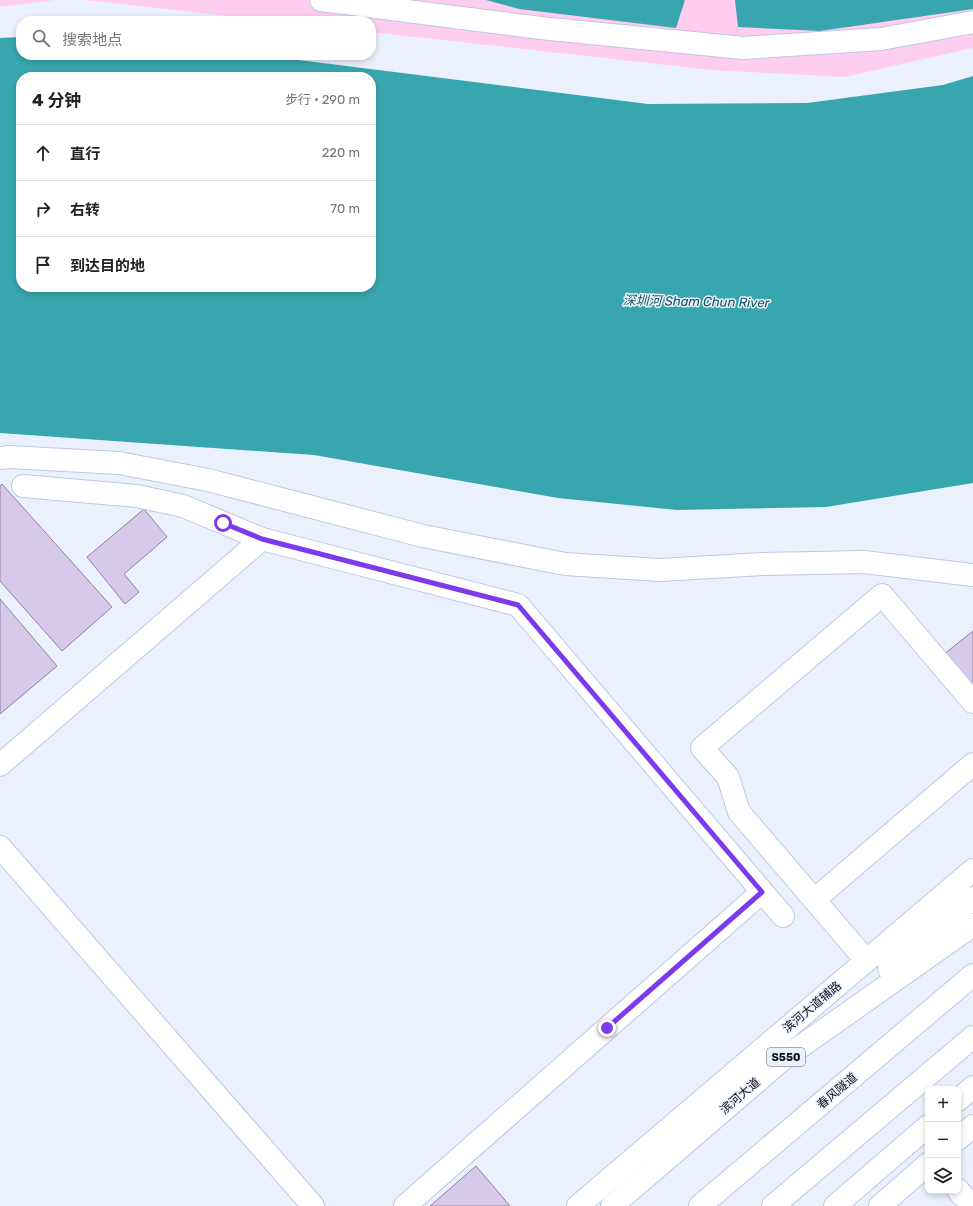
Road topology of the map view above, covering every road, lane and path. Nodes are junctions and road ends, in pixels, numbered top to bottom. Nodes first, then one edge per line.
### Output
1 (321, 0) edge
2 (973, 22) edge
3 (0, 458) edge
4 (23, 486) dead end
5 (262, 539) junction
6 (973, 575) edge
7 (973, 702) edge
8 (973, 764) edge
9 (0, 765) edge
10 (2, 855) edge
11 (973, 870) edge
12 (762, 892) junction
13 (973, 898) edge
14 (814, 900) junction
15 (782, 916) dead end
16 (973, 925) edge
17 (858, 952) dead end
18 (973, 975) edge
19 (973, 1037) edge
20 (783, 1059) junction
21 (973, 1087) edge
22 (961, 1097) edge
23 (973, 1126) edge
24 (925, 1129) edge
25 (961, 1136) edge
26 (925, 1167) edge
27 (857, 1187) junction
28 (961, 1193) edge
29 (313, 1206) edge
30 (405, 1206) edge
31 (578, 1206) edge
32 (612, 1206) edge
33 (700, 1206) edge
34 (773, 1206) edge
35 (835, 1206) edge
36 (843, 1206) edge
37 (880, 1206) edge
38 (972, 1206) edge

1 - 2 main road
3 - 6 main road
4 - 5 main road
5 - 9 main road
5 - 12 main road
7 - 14 main road
8 - 14 main road
10 - 29 main road
11 - 31 main road, 滨河大道辅路
12 - 15 main road
12 - 30 main road
13 - 20 main road
14 - 17 main road
16 - 20 main road, 滨河大道 / S550
18 - 33 main road, 春风隧道
19 - 34 main road
20 - 32 main road, 滨河大道 / S550
21 - 22 main road
23 - 25 main road
24 - 27 main road
26 - 37 main road
27 - 35 main road
27 - 36 main road
28 - 38 main road

